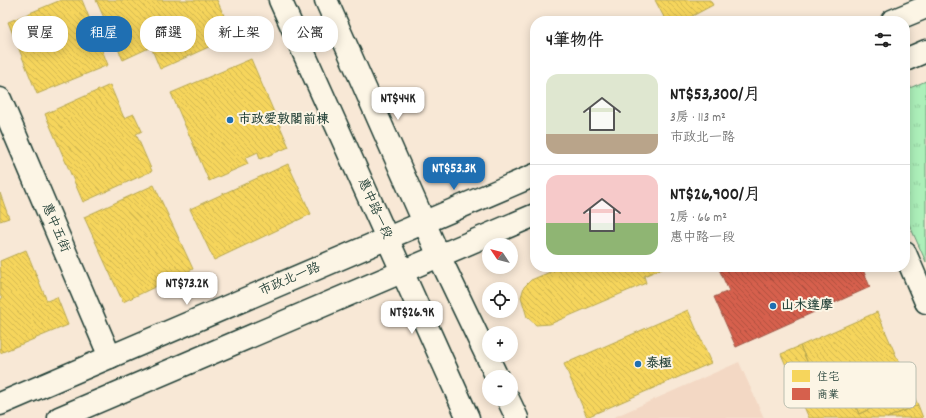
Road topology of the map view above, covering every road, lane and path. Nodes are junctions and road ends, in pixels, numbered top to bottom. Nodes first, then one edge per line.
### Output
1 (280, 0) edge
2 (326, 0) edge
3 (926, 7) edge
4 (904, 16) edge
5 (926, 51) edge
6 (910, 58) edge
7 (0, 99) edge
8 (530, 176) edge
9 (530, 218) edge
10 (424, 222) junction
11 (387, 238) junction
12 (439, 256) junction
13 (910, 265) edge
14 (402, 272) junction
15 (926, 302) edge
16 (110, 357) junction
17 (494, 370) edge
18 (0, 404) edge
19 (511, 406) edge
20 (59, 418) edge
21 (468, 418) edge
22 (517, 418) edge

1 - 11 street, 惠中路一段
2 - 10 street
3 - 4 street
5 - 6 street
7 - 16 street, 惠中五街
8 - 10 street, 市政北一路
9 - 12 street
10 - 11 street, 市政北一路
10 - 12 street
11 - 14 street, 惠中路一段
11 - 16 street, 市政北一路
12 - 14 street
12 - 17 street
13 - 15 street
14 - 20 street
14 - 21 street, 惠中路一段
16 - 18 street, 市政北一路
19 - 22 street

